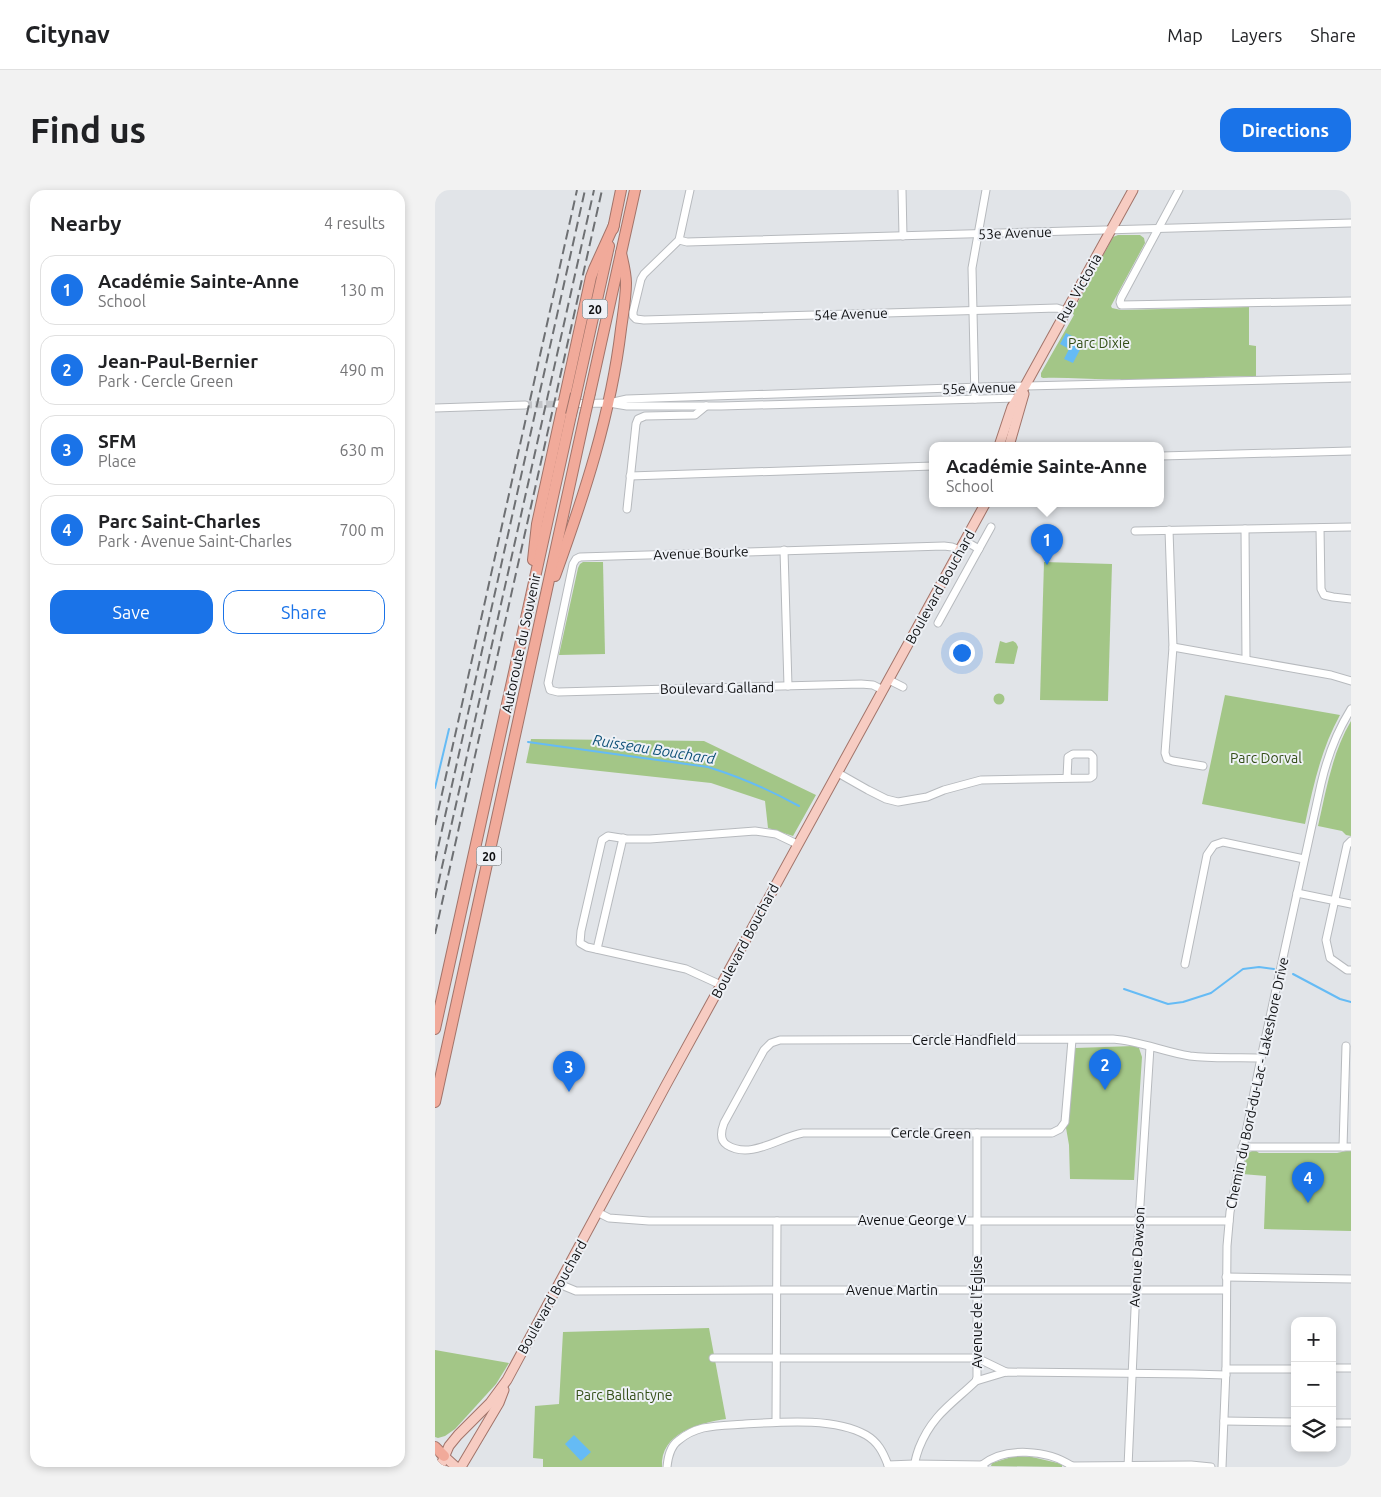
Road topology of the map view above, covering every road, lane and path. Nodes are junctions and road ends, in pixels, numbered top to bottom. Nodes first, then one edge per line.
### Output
1 (621, 190) edge
2 (635, 190) edge
3 (690, 190) edge
4 (902, 190) edge
5 (986, 190) edge
6 (1133, 190) edge
7 (1179, 190) edge
8 (1351, 223) edge
9 (614, 225) junction
10 (1158, 229) junction
11 (1111, 230) junction
12 (978, 234) junction
13 (903, 236) junction
14 (679, 240) junction
15 (621, 253) junction
16 (1351, 301) edge
17 (973, 310) junction
18 (1066, 311) junction
19 (1351, 378) edge
20 (1025, 386) junction
21 (975, 388) junction
22 (1020, 398) junction
23 (975, 399) junction
24 (609, 403) junction
25 (560, 404) junction
26 (525, 406) tunnel mouth
27 (706, 406) junction
28 (435, 408) edge
29 (1000, 442) edge
30 (1010, 442) edge
31 (1351, 451) edge
32 (1164, 456) edge
33 (929, 466) edge
34 (631, 476) junction
35 (983, 507) edge
36 (627, 509) dead end
37 (991, 527) dead end
38 (1351, 527) edge
39 (1320, 528) junction
40 (1245, 529) junction
41 (1169, 530) junction
42 (1135, 531) dead end
43 (965, 541) junction
44 (979, 549) junction
45 (784, 550) junction
46 (960, 550) junction
47 (1351, 599) edge
48 (543, 610) junction
49 (527, 614) junction
50 (938, 623) dead end
51 (1173, 647) junction
52 (1246, 659) junction
53 (889, 680) junction
54 (1351, 681) edge
55 (788, 686) junction
56 (903, 687) dead end
57 (549, 690) joint
58 (883, 690) junction
59 (1351, 709) edge
60 (1203, 766) dead end
61 (837, 774) junction
62 (1067, 778) junction
63 (623, 838) junction
64 (1351, 841) edge
65 (797, 844) junction
66 (1304, 858) junction
67 (1297, 893) junction
68 (1334, 901) junction
69 (1351, 904) edge
70 (597, 949) junction
71 (1185, 964) dead end
72 (1351, 970) edge
73 (721, 985) junction
74 (435, 1029) edge
75 (1072, 1040) junction
76 (1346, 1046) dead end
77 (1150, 1047) junction
78 (1261, 1058) junction
79 (435, 1102) edge
80 (977, 1133) junction
81 (721, 1134) joint
82 (1242, 1147) junction
83 (1343, 1147) junction
84 (1351, 1147) edge
85 (597, 1212) junction
86 (978, 1220) junction
87 (1139, 1220) junction
88 (777, 1221) junction
89 (1229, 1221) junction
90 (1226, 1277) junction
91 (1351, 1279) edge
92 (559, 1284) junction
93 (777, 1290) junction
94 (1136, 1290) junction
95 (1226, 1290) junction
96 (977, 1291) junction
97 (713, 1358) dead end
98 (777, 1358) junction
99 (977, 1358) junction
100 (1291, 1368) edge
101 (1336, 1368) edge
102 (1351, 1368) edge
103 (1006, 1372) junction
104 (1226, 1372) junction
105 (1132, 1374) junction
106 (507, 1380) junction
107 (976, 1381) junction
108 (1224, 1421) junction
109 (776, 1422) junction
110 (1291, 1422) edge
111 (1336, 1423) edge
112 (1351, 1423) edge
113 (435, 1448) edge
114 (444, 1456) junction
115 (915, 1465) edge
116 (888, 1466) edge
117 (983, 1466) edge
118 (1071, 1466) edge
119 (440, 1467) edge
120 (456, 1467) edge
121 (461, 1467) edge
122 (667, 1467) edge
123 (1127, 1467) edge
124 (1211, 1467) edge
125 (1222, 1467) edge

1 - 9 highway, Autoroute du Souvenir / 20
2 - 15 highway, Autoroute du Souvenir / 20
3 - 14 street
4 - 13 street
5 - 12 street
6 - 11 main road, Rue Victoria
7 - 10 street
8 - 10 street, 53e Avenue
9 - 25 highway
9 - 49 highway, Autoroute du Souvenir / 20, bridge
10 - 11 street, 53e Avenue
10 - 16 street
11 - 12 street, 53e Avenue
11 - 18 main road, Rue Victoria
12 - 13 street, 53e Avenue
12 - 17 street
13 - 14 street, 53e Avenue
14 - 17 street, 54e Avenue
15 - 24 highway
15 - 48 highway, Autoroute du Souvenir / 20, bridge
17 - 18 street, 54e Avenue
17 - 21 street
18 - 20 main road, Rue Victoria
19 - 20 street, 55e Avenue
20 - 21 street, 55e Avenue
20 - 22 main road, Rue Victoria
21 - 23 street
21 - 24 street, 55e Avenue
22 - 23 street, 55e Avenue
22 - 29 main road, Rue Victoria
22 - 30 main road, Rue Victoria
23 - 27 street, 55e Avenue
24 - 25 street, 55e Avenue
24 - 27 street, 55e Avenue
24 - 48 highway
25 - 49 highway
26 - 28 street
27 - 34 street, 55e Avenue
31 - 32 street
33 - 34 street
34 - 36 street
35 - 43 main road, Boulevard Bouchard
37 - 44 street
38 - 39 street
39 - 40 street
39 - 47 street
40 - 41 street
40 - 52 street
41 - 42 street
41 - 51 street
43 - 44 street
43 - 46 main road, Boulevard Bouchard
44 - 50 street
45 - 46 street, Avenue Bourke
45 - 55 street
45 - 57 street, Avenue Bourke
46 - 53 main road, Boulevard Bouchard
48 - 79 highway, Autoroute du Souvenir / 20
49 - 74 highway, Autoroute du Souvenir / 20
51 - 52 street
51 - 60 street
52 - 54 street
53 - 56 street
53 - 58 main road, Boulevard Bouchard
55 - 57 street, Boulevard Galland
55 - 58 street, Boulevard Galland
58 - 61 main road, Boulevard Bouchard
59 - 66 street, Chemin du Bord-du-Lac - Lakeshore Drive
61 - 62 street
61 - 65 main road, Boulevard Bouchard
62 - 62 street
63 - 65 street
63 - 70 street
63 - 70 street
64 - 68 street
65 - 73 main road, Boulevard Bouchard
66 - 67 street, Chemin du Bord-du-Lac - Lakeshore Drive
66 - 71 street
67 - 68 street
67 - 78 street, Chemin du Bord-du-Lac - Lakeshore Drive
68 - 69 street
68 - 72 street
70 - 73 street
73 - 85 main road, Boulevard Bouchard
75 - 77 street, Cercle Handfield
75 - 80 street, Cercle Green
75 - 81 street, Cercle Handfield
76 - 83 street
77 - 78 street, Cercle Handfield
77 - 87 street, Avenue Dawson
78 - 82 street, Chemin du Bord-du-Lac - Lakeshore Drive
80 - 81 street, Cercle Green
80 - 86 street, Avenue de l'Église
82 - 83 street
82 - 89 street, Chemin du Bord-du-Lac - Lakeshore Drive
83 - 84 street
85 - 88 street, Avenue George V
85 - 92 main road, Boulevard Bouchard
86 - 87 street, Avenue George V
86 - 88 street, Avenue George V
86 - 96 street, Avenue de l'Église
87 - 89 street, Avenue George V
87 - 94 street, Avenue Dawson
88 - 93 street
89 - 90 street, Chemin du Bord-du-Lac - Lakeshore Drive
90 - 91 street
90 - 95 street, Chemin du Bord-du-Lac - Lakeshore Drive
92 - 93 street, Avenue Martin
92 - 106 main road, Boulevard Bouchard
93 - 96 street, Avenue Martin
93 - 98 street
94 - 95 street, Avenue Martin
94 - 96 street, Avenue Martin
94 - 105 street, Avenue Dawson
95 - 104 street, Chemin du Bord-du-Lac - Lakeshore Drive
96 - 99 street, Avenue de l'Église
97 - 98 street
98 - 99 street
98 - 109 street
99 - 103 street
99 - 107 street, Avenue de l'Église
100 - 104 street
101 - 102 street
103 - 105 street
103 - 107 street
104 - 105 street
104 - 108 street, Chemin du Bord-du-Lac - Lakeshore Drive
105 - 123 street, Avenue Dawson
106 - 114 main road, Boulevard Bouchard
106 - 121 main road, Boulevard Bouchard
107 - 115 street, Avenue de l'Église
108 - 110 street
108 - 125 street, Chemin du Bord-du-Lac - Lakeshore Drive
109 - 116 street
109 - 122 street
111 - 112 street
113 - 114 highway
114 - 119 main road, Boulevard Bouchard
114 - 120 main road
115 - 116 street
115 - 117 street
117 - 118 street
118 - 123 street
123 - 124 street

